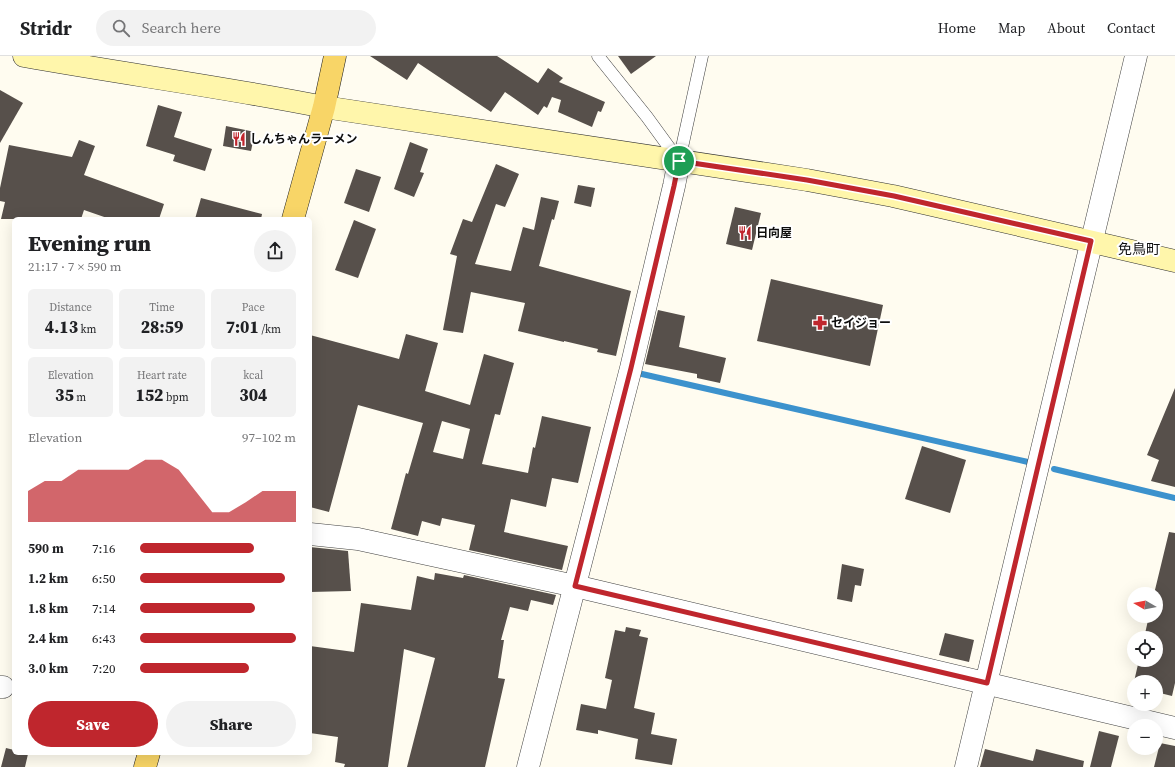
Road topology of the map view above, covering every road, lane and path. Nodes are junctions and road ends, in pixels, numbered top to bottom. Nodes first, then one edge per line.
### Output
1 (24, 56) edge
2 (335, 56) edge
3 (598, 56) edge
4 (702, 56) edge
5 (1136, 56) edge
6 (324, 107) junction
7 (679, 161) junction
8 (294, 217) edge
9 (1091, 241) junction
10 (1175, 261) edge
11 (312, 534) edge
12 (575, 586) junction
13 (987, 683) junction
14 (1175, 728) edge
15 (148, 755) edge
16 (145, 767) edge
17 (528, 767) edge
18 (966, 767) edge

1 - 6 street
2 - 6 main road
3 - 7 lane
4 - 7 lane
5 - 9 street
6 - 7 street
6 - 8 main road
7 - 9 street
7 - 12 street
9 - 10 street
9 - 13 street
11 - 12 street
12 - 13 street
12 - 17 street
13 - 14 street
13 - 18 street
15 - 16 main road

